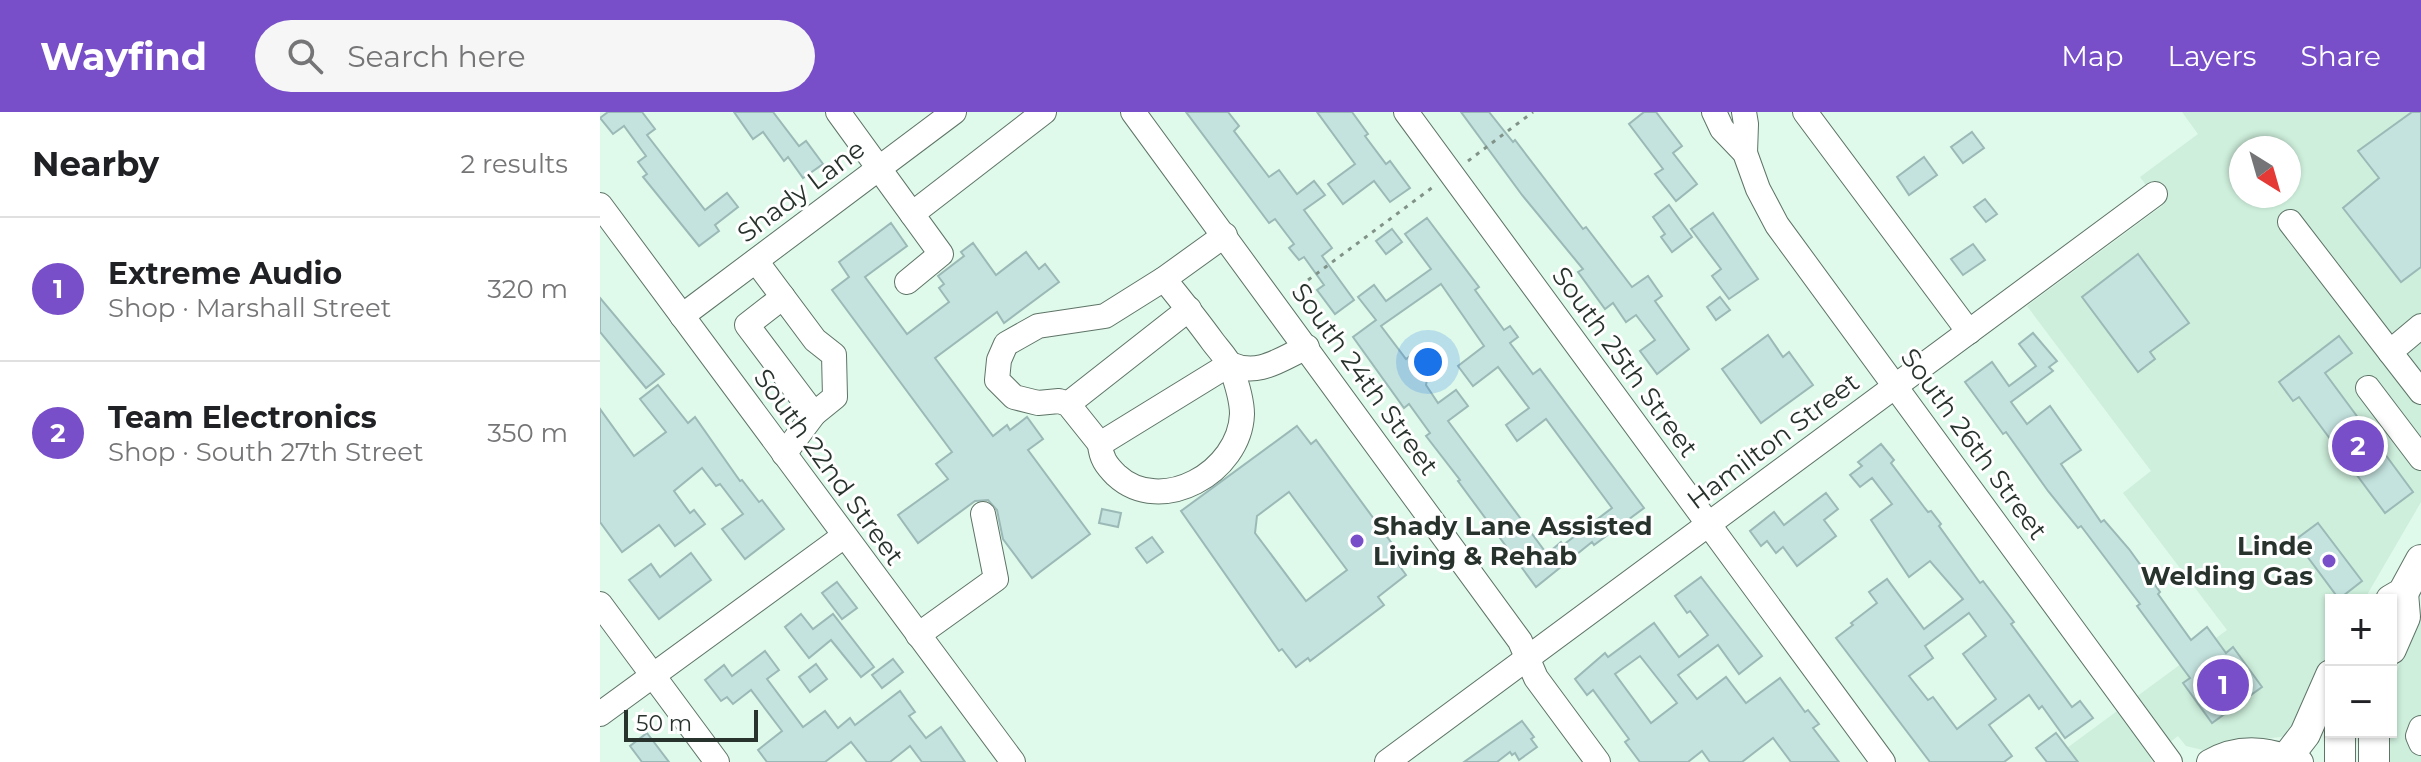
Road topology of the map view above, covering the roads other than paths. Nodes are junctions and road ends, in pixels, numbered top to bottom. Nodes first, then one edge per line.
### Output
1 (838, 112) edge
2 (954, 112) edge
3 (1044, 112) edge
4 (1133, 112) edge
5 (1406, 112) edge
6 (1714, 112) edge
7 (1744, 112) edge
8 (1805, 112) edge
9 (1745, 153) junction
10 (879, 168) junction
11 (2155, 194) dead end
12 (600, 205) edge
13 (912, 214) junction
14 (2290, 222) dead end
15 (1225, 235) junction
16 (756, 261) junction
17 (1164, 279) junction
18 (907, 282) dead end
19 (783, 297) junction
20 (1189, 309) junction
21 (682, 316) junction
22 (2421, 326) edge
23 (1969, 332) junction
24 (1307, 347) junction
25 (2390, 352) junction
26 (1230, 364) junction
27 (1896, 385) junction
28 (2368, 388) dead end
29 (2421, 392) edge
30 (1068, 404) junction
31 (814, 414) junction
32 (1100, 444) junction
33 (784, 454) junction
34 (2421, 458) edge
35 (983, 514) dead end
36 (1708, 524) junction
37 (844, 536) junction
38 (2420, 565) edge
39 (2405, 599) edge
40 (600, 604) edge
41 (918, 635) junction
42 (2397, 635) edge
43 (1526, 658) junction
44 (653, 675) junction
45 (2325, 689) edge
46 (600, 714) edge
47 (2421, 728) edge
48 (2340, 738) edge
49 (2374, 738) edge
50 (2421, 743) edge
51 (2295, 759) edge
52 (717, 762) edge
53 (1013, 762) edge
54 (1387, 762) edge
55 (1598, 762) edge
56 (1883, 762) edge
57 (2170, 762) edge
58 (2209, 762) edge
59 (2340, 762) edge
60 (2374, 762) edge

1 - 10 street
2 - 10 street, Shady Lane
3 - 13 street
4 - 15 street, South 24th Street
5 - 36 street, South 25th Street
6 - 9 street, South 26th Street
7 - 9 street, South 26th Street
8 - 23 street
9 - 27 street, South 26th Street
10 - 13 street
10 - 16 street, Shady Lane
11 - 23 street, Hamilton Street
12 - 21 street, South 22nd Street
13 - 18 street
14 - 25 street
15 - 17 street
15 - 24 street, South 24th Street
16 - 19 street
16 - 21 street, Shady Lane
17 - 20 street
17 - 30 street
19 - 31 street
19 - 31 street
20 - 26 street
20 - 30 street
21 - 33 street, South 22nd Street
22 - 25 street
23 - 27 street, Hamilton Street
24 - 26 street
24 - 43 street, South 24th Street
25 - 29 street
26 - 32 street
26 - 32 street
27 - 36 street, Hamilton Street
27 - 57 street, South 26th Street
28 - 34 street
30 - 32 street
31 - 33 street
33 - 37 street, South 22nd Street
35 - 41 street
36 - 43 street, Hamilton Street
36 - 56 street, South 25th Street
37 - 41 street, South 22nd Street
37 - 44 street
38 - 39 main road
39 - 42 main road
40 - 44 street
41 - 53 street, South 22nd Street
43 - 54 street, Hamilton Street
43 - 55 street, South 24th Street
44 - 46 street
44 - 52 street
45 - 51 main road
47 - 50 street
48 - 59 main road
49 - 60 main road
51 - 58 street

